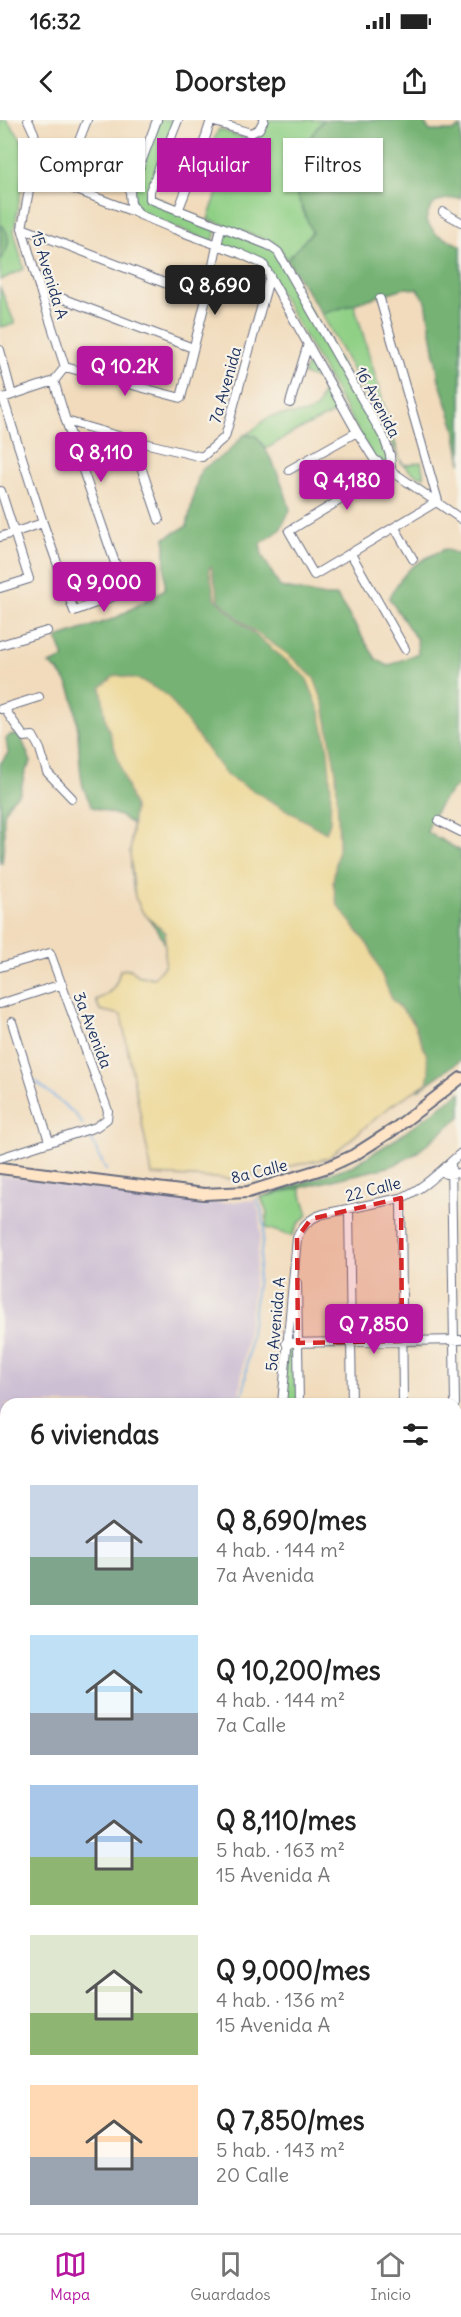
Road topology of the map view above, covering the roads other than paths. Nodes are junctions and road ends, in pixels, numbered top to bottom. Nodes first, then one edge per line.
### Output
1 (28, 120) edge
2 (87, 120) edge
3 (158, 120) edge
4 (178, 120) edge
5 (264, 120) edge
6 (211, 121) edge
7 (35, 138) edge
8 (80, 138) edge
9 (205, 138) edge
10 (29, 192) edge
11 (82, 192) edge
12 (185, 192) edge
13 (178, 211) junction
14 (443, 212) dead end
15 (140, 214) junction
16 (461, 222) edge
17 (221, 227) junction
18 (22, 228) junction
19 (217, 245) junction
20 (270, 276) junction
21 (40, 290) junction
22 (206, 299) junction
23 (380, 299) dead end
24 (308, 344) junction
25 (193, 348) junction
26 (0, 350) edge
27 (65, 367) junction
28 (54, 381) junction
29 (12, 395) junction
30 (290, 403) dead end
31 (66, 421) junction
32 (357, 432) junction
33 (132, 440) junction
34 (391, 469) junction
35 (290, 470) dead end
36 (1, 491) edge
37 (438, 501) junction
38 (461, 519) edge
39 (159, 520) dead end
40 (43, 523) junction
41 (395, 528) junction
42 (15, 532) junction
43 (0, 537) edge
44 (351, 554) junction
45 (414, 559) dead end
46 (0, 588) edge
47 (47, 631) dead end
48 (0, 645) edge
49 (405, 649) dead end
50 (39, 697) dead end
51 (2, 708) edge
52 (72, 798) dead end
53 (439, 821) dead end
54 (461, 832) edge
55 (0, 967) edge
56 (62, 984) junction
57 (0, 1004) edge
58 (12, 1022) dead end
59 (461, 1078) edge
60 (49, 1141) junction
61 (461, 1153) edge
62 (0, 1158) edge
63 (451, 1162) junction
64 (0, 1168) edge
65 (461, 1173) edge
66 (438, 1174) junction
67 (451, 1174) junction
68 (401, 1198) junction
69 (349, 1209) junction
70 (296, 1246) junction
71 (457, 1340) edge
72 (402, 1341) junction
73 (351, 1342) junction
74 (286, 1343) junction
75 (298, 1343) junction
76 (282, 1398) edge
77 (299, 1398) edge
78 (352, 1398) edge
79 (403, 1398) edge
80 (455, 1398) edge

1 - 7 street, 15 Avenida A
2 - 8 street
3 - 15 street
4 - 13 street, 16 Avenida
5 - 6 street
6 - 9 street
10 - 18 street, 15 Avenida A
11 - 15 street, 16 Avenida
12 - 13 street
13 - 17 street, 16 Avenida
14 - 16 street
15 - 19 street, 16 Avenida
17 - 19 street
17 - 34 street, 16 Avenida
18 - 21 street, 15 Avenida A
18 - 22 street
19 - 20 street, 16 Avenida
19 - 22 street
20 - 24 street, 16 Avenida
20 - 33 street, 7a Avenida
21 - 25 street
21 - 27 street, 15 Avenida A
22 - 25 street
23 - 37 street
24 - 30 street
24 - 32 street, 16 Avenida
25 - 27 street
26 - 29 street
27 - 28 street
28 - 29 street
28 - 31 street
29 - 40 street
31 - 33 street
31 - 40 street
32 - 34 street, 16 Avenida
32 - 35 street
33 - 39 street
34 - 37 street
34 - 44 street
36 - 42 street
37 - 38 street
37 - 41 street
40 - 42 street
41 - 44 street
41 - 45 street
42 - 43 street
42 - 46 street
44 - 49 street
47 - 48 street
50 - 51 street
51 - 52 street
53 - 54 street
55 - 56 street, 3a Avenida
56 - 57 street
56 - 60 street, 3a Avenida
58 - 60 street
59 - 64 main road, 8a Calle
60 - 62 street
61 - 63 street, 22 Calle
63 - 66 street, 22 Calle
63 - 67 street
65 - 67 street
66 - 67 street
66 - 68 street, 22 Calle
67 - 71 street
68 - 69 street, 22 Calle
68 - 72 street
69 - 70 street, 22 Calle
69 - 73 street
70 - 74 street, 5a Avenida A
70 - 75 street
71 - 72 street
71 - 80 street
72 - 73 street
72 - 79 street
73 - 75 street
73 - 78 street
74 - 75 street
74 - 76 street, 5a Avenida A
75 - 77 street

